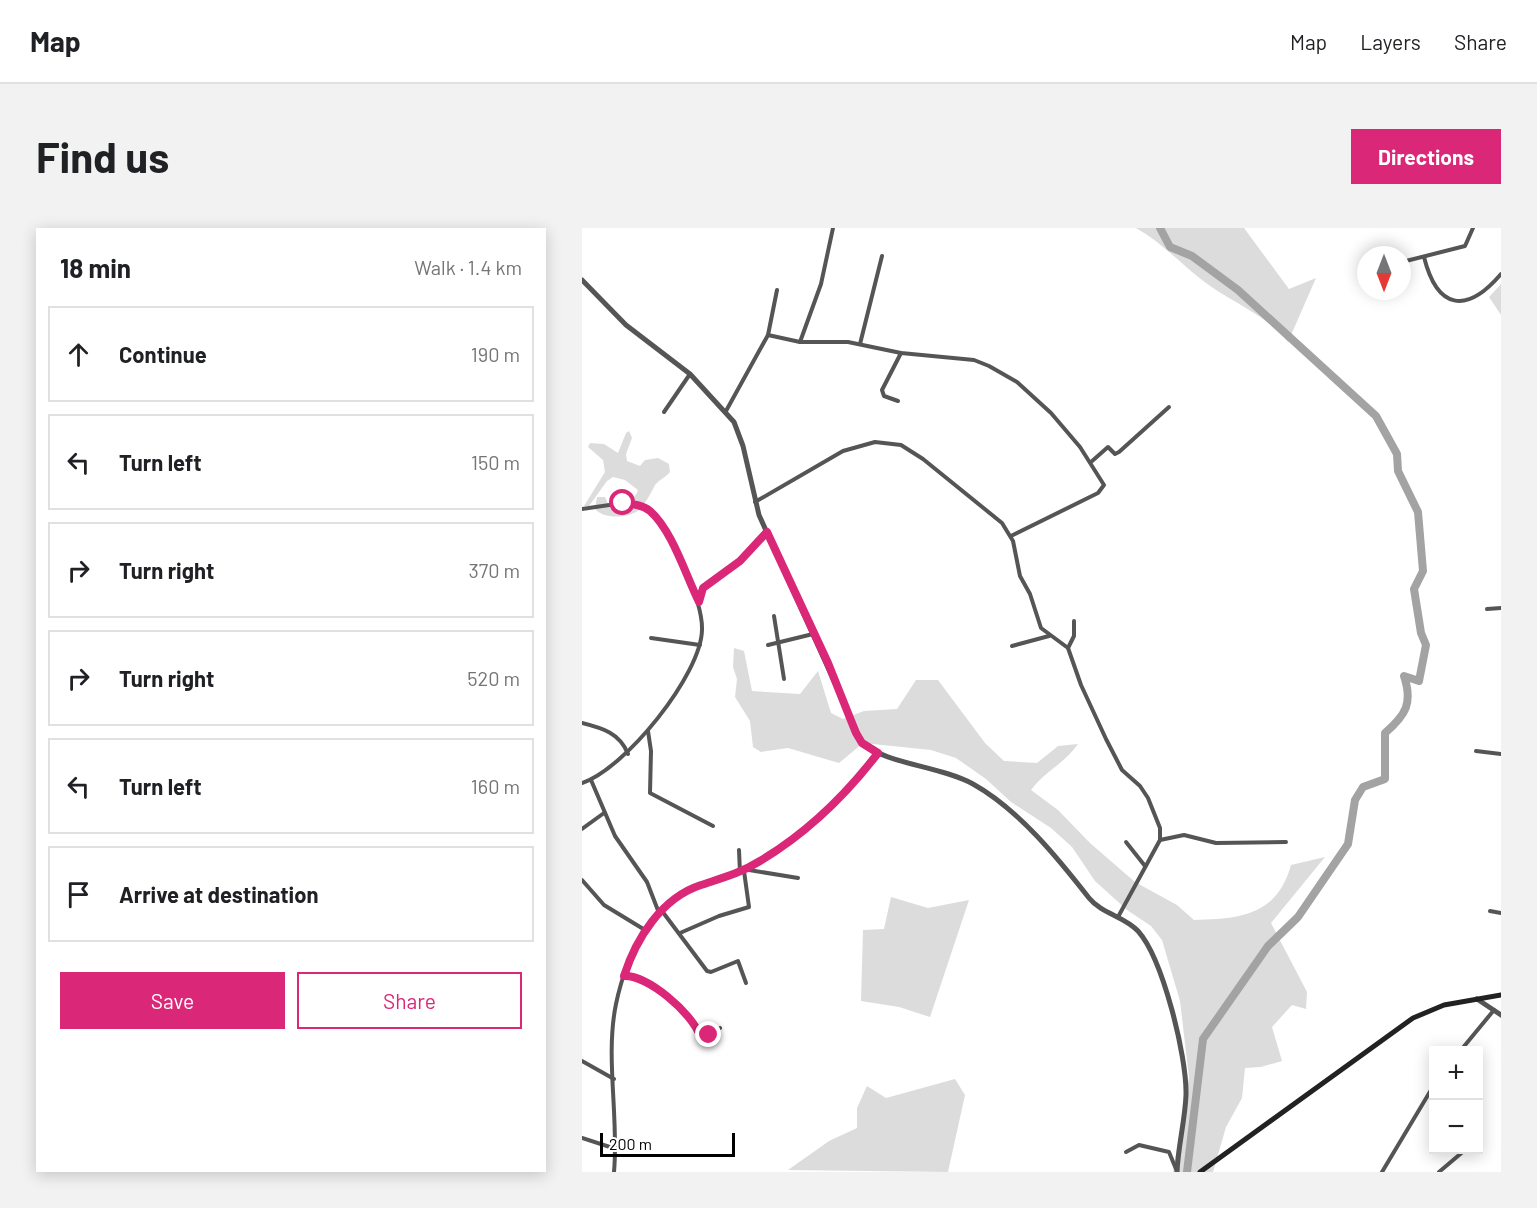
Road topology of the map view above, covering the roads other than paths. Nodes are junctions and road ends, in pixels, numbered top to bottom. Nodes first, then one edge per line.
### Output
1 (833, 228) edge
2 (1473, 228) edge
3 (882, 256) dead end
4 (1424, 257) junction
5 (1411, 260) edge
6 (1501, 274) edge
7 (582, 280) edge
8 (777, 290) dead end
9 (768, 335) junction
10 (800, 342) junction
11 (860, 344) junction
12 (901, 353) junction
13 (690, 374) junction
14 (897, 401) dead end
15 (1169, 407) dead end
16 (726, 411) junction
17 (664, 412) dead end
18 (1091, 462) junction
19 (755, 502) junction
20 (582, 509) edge
21 (767, 532) junction
22 (1011, 536) junction
23 (699, 602) junction
24 (1501, 608) edge
25 (1487, 609) dead end
26 (774, 616) dead end
27 (1074, 621) dead end
28 (813, 634) junction
29 (1049, 636) junction
30 (651, 638) dead end
31 (779, 643) junction
32 (700, 645) junction
33 (768, 645) dead end
34 (1012, 646) dead end
35 (1068, 648) junction
36 (784, 679) dead end
37 (582, 723) edge
38 (648, 731) junction
39 (626, 748) junction
40 (633, 748) junction
41 (1476, 751) dead end
42 (878, 753) junction
43 (1501, 753) edge
44 (628, 754) junction
45 (591, 780) junction
46 (582, 783) edge
47 (604, 813) junction
48 (713, 825) dead end
49 (582, 829) edge
50 (1160, 840) junction
51 (1126, 842) dead end
52 (1286, 842) dead end
53 (739, 850) dead end
54 (1145, 866) junction
55 (743, 871) junction
56 (798, 878) dead end
57 (582, 880) edge
58 (1490, 911) dead end
59 (661, 912) junction
60 (1501, 913) edge
61 (1118, 917) junction
62 (645, 930) junction
63 (680, 933) junction
64 (624, 976) junction
65 (746, 983) dead end
66 (1501, 995) edge
67 (1478, 999) junction
68 (1494, 1010) junction
69 (1501, 1015) edge
70 (720, 1028) dead end
71 (1464, 1046) edge
72 (582, 1061) edge
73 (614, 1080) junction
74 (1429, 1093) edge
75 (582, 1138) edge
76 (616, 1149) junction
77 (1126, 1152) dead end
78 (1459, 1154) edge
79 (1177, 1171) edge
80 (614, 1172) edge
81 (1200, 1172) edge
82 (1382, 1172) edge
83 (1439, 1172) edge

1 - 10 street
2 - 4 street
3 - 11 street
4 - 5 street
4 - 6 street
7 - 13 street
8 - 9 street
9 - 10 street
9 - 16 street
10 - 11 street
11 - 12 street
12 - 14 street
12 - 18 street
13 - 16 street
13 - 17 street
15 - 18 street
16 - 19 street
18 - 22 street
19 - 21 street
19 - 22 street
20 - 23 street
21 - 23 street
21 - 28 street
22 - 29 street
23 - 32 street
24 - 25 street
26 - 31 street
27 - 35 street
28 - 31 street
28 - 42 street
29 - 34 street
29 - 35 street
30 - 32 street
31 - 33 street
31 - 36 street
32 - 38 street
35 - 50 street
37 - 39 street
38 - 40 street
38 - 48 street
39 - 40 street
39 - 44 street
40 - 44 street
41 - 43 street
42 - 55 street
42 - 61 street
44 - 45 street
45 - 46 street
45 - 47 street
47 - 49 street
47 - 59 street
50 - 52 street
50 - 54 street
51 - 54 street
53 - 55 street
54 - 61 street
55 - 56 street
55 - 59 street
55 - 63 street
57 - 62 street
58 - 60 street
59 - 62 street
59 - 63 street
61 - 79 street
62 - 64 street
63 - 65 street
64 - 70 street
64 - 73 street
66 - 67 main road
67 - 68 street
67 - 81 main road
68 - 69 street
68 - 71 street
72 - 73 street
73 - 76 street
74 - 82 street
75 - 76 street
76 - 80 street
77 - 79 street
78 - 83 street

